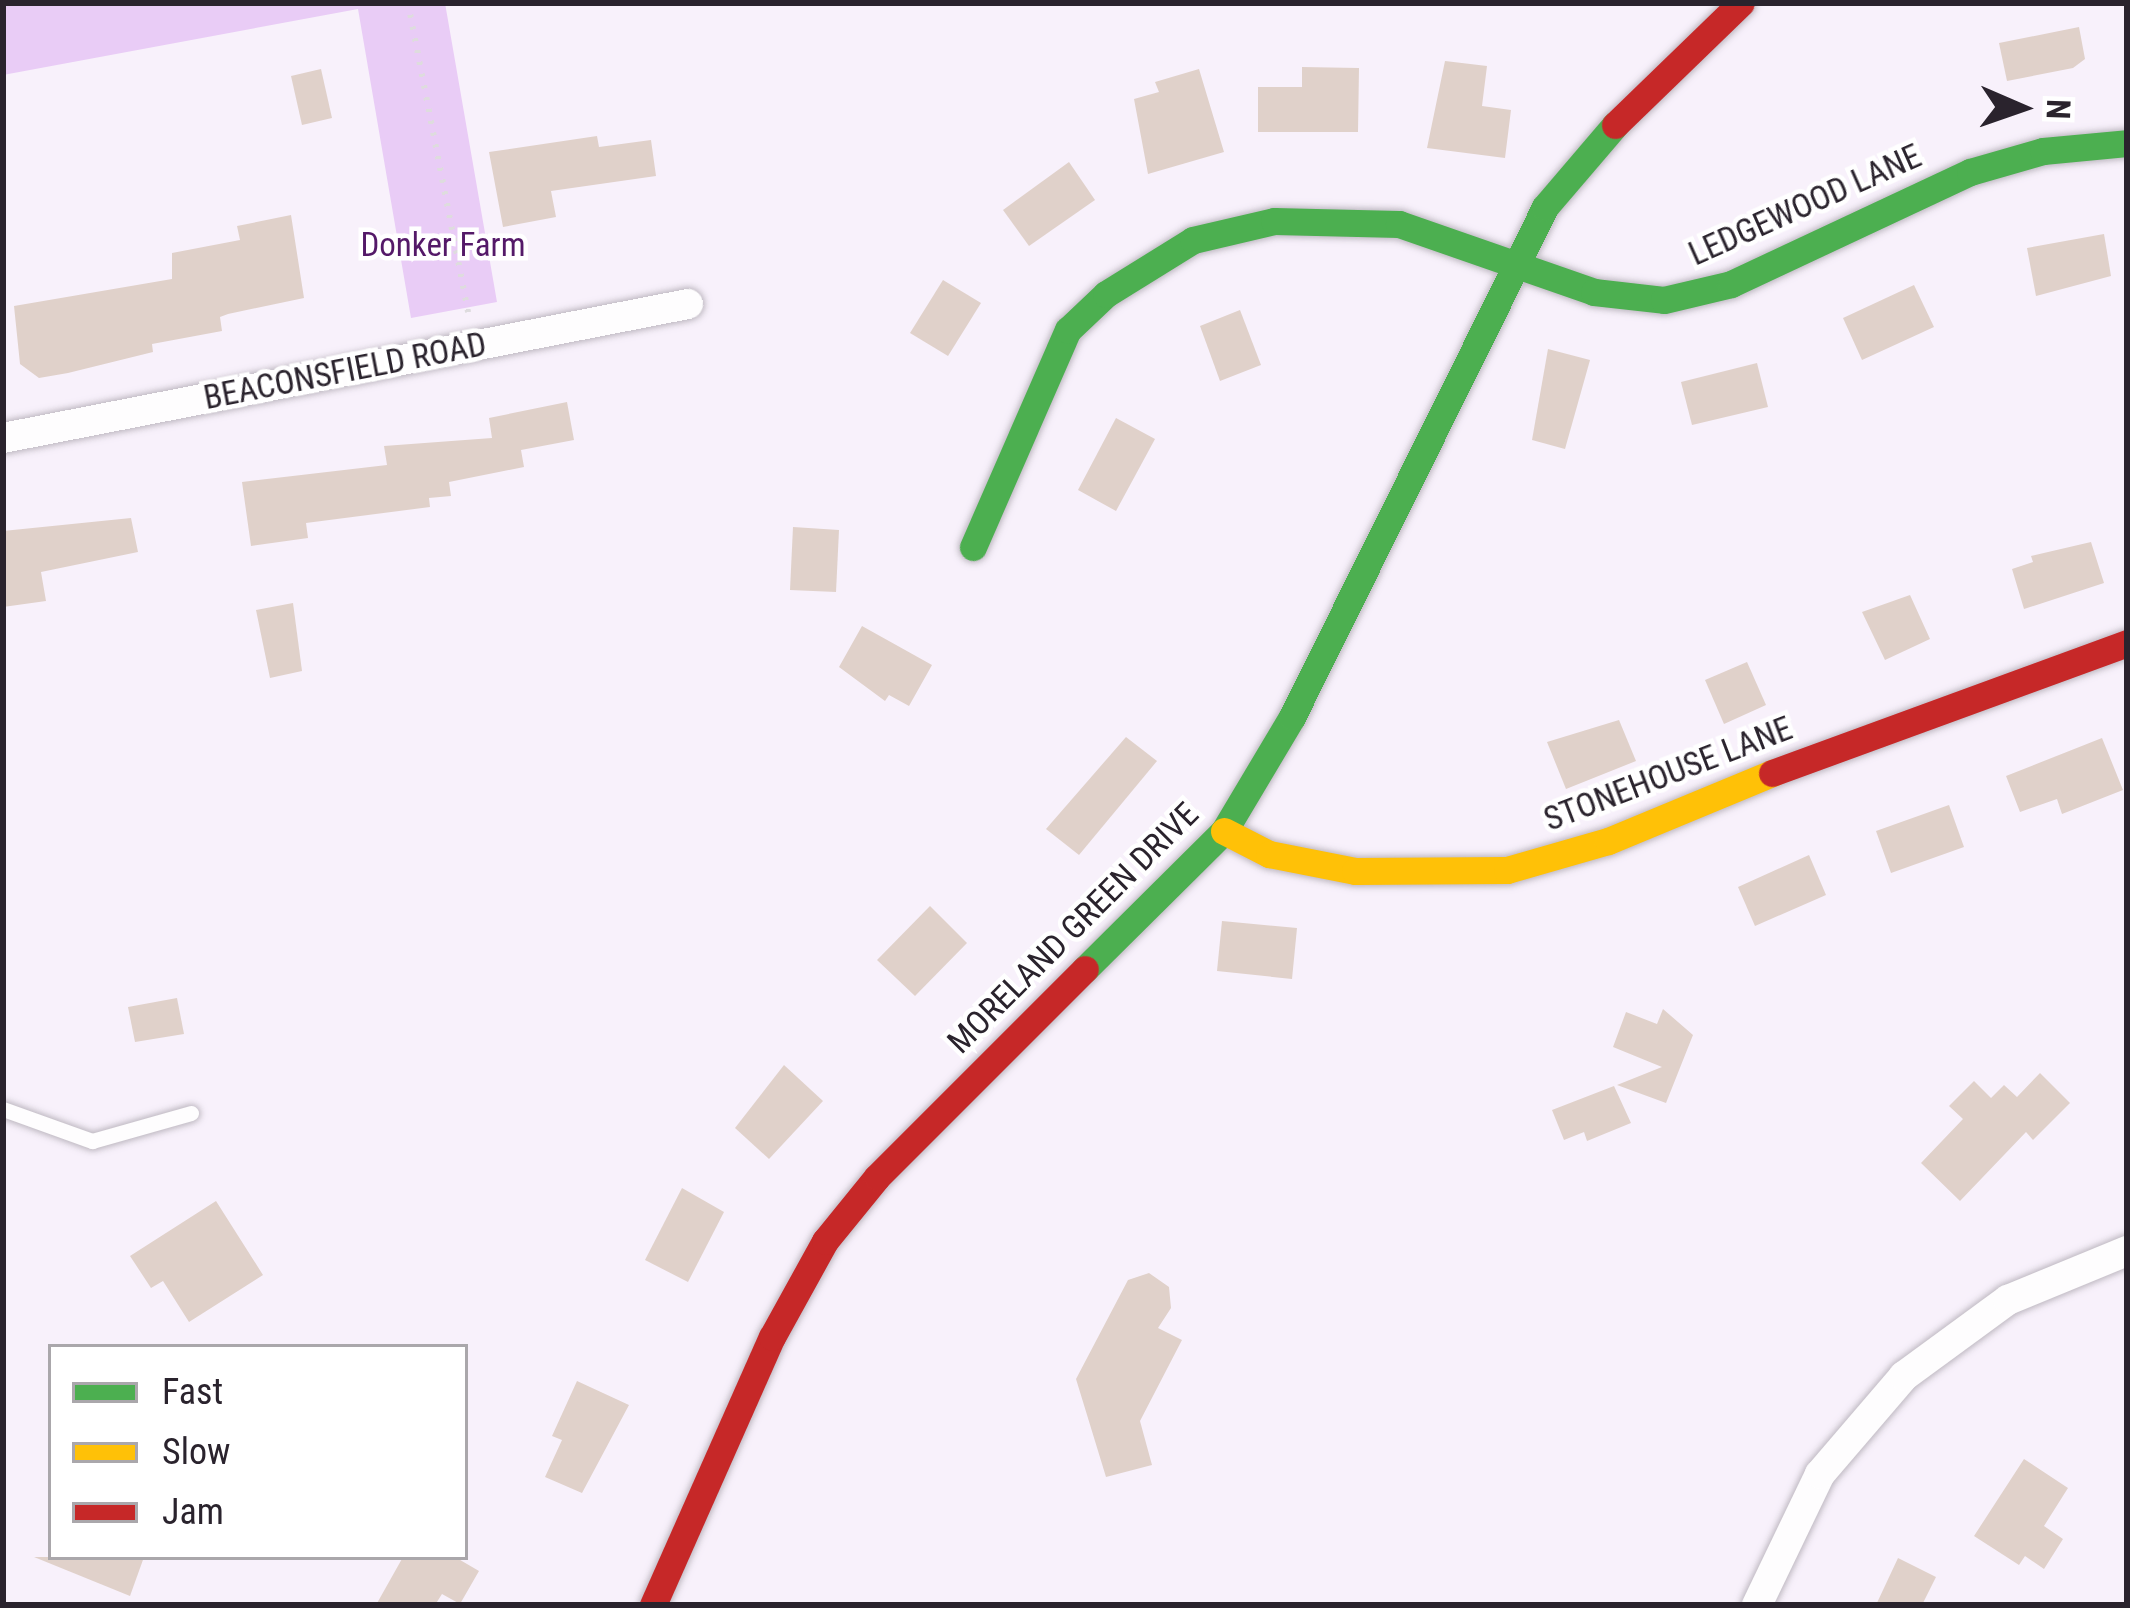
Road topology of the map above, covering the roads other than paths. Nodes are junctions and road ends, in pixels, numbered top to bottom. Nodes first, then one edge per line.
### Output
1 (1741, 3) edge
2 (2127, 143) edge
3 (1514, 260) junction
4 (688, 304) dead end
5 (3, 438) edge
6 (973, 547) dead end
7 (2127, 643) edge
8 (1224, 831) junction
9 (3, 1109) edge
10 (191, 1113) dead end
11 (2127, 1251) edge
12 (653, 1605) edge
13 (1757, 1605) edge

1 - 3 street, MORELAND GREEN DRIVE
2 - 3 street, LEDGEWOOD LANE
3 - 6 street, LEDGEWOOD LANE
3 - 8 street, MORELAND GREEN DRIVE
4 - 5 street, BEACONSFIELD ROAD
7 - 8 street, STONEHOUSE LANE
8 - 12 street, MORELAND GREEN DRIVE
9 - 10 lane
11 - 13 street

